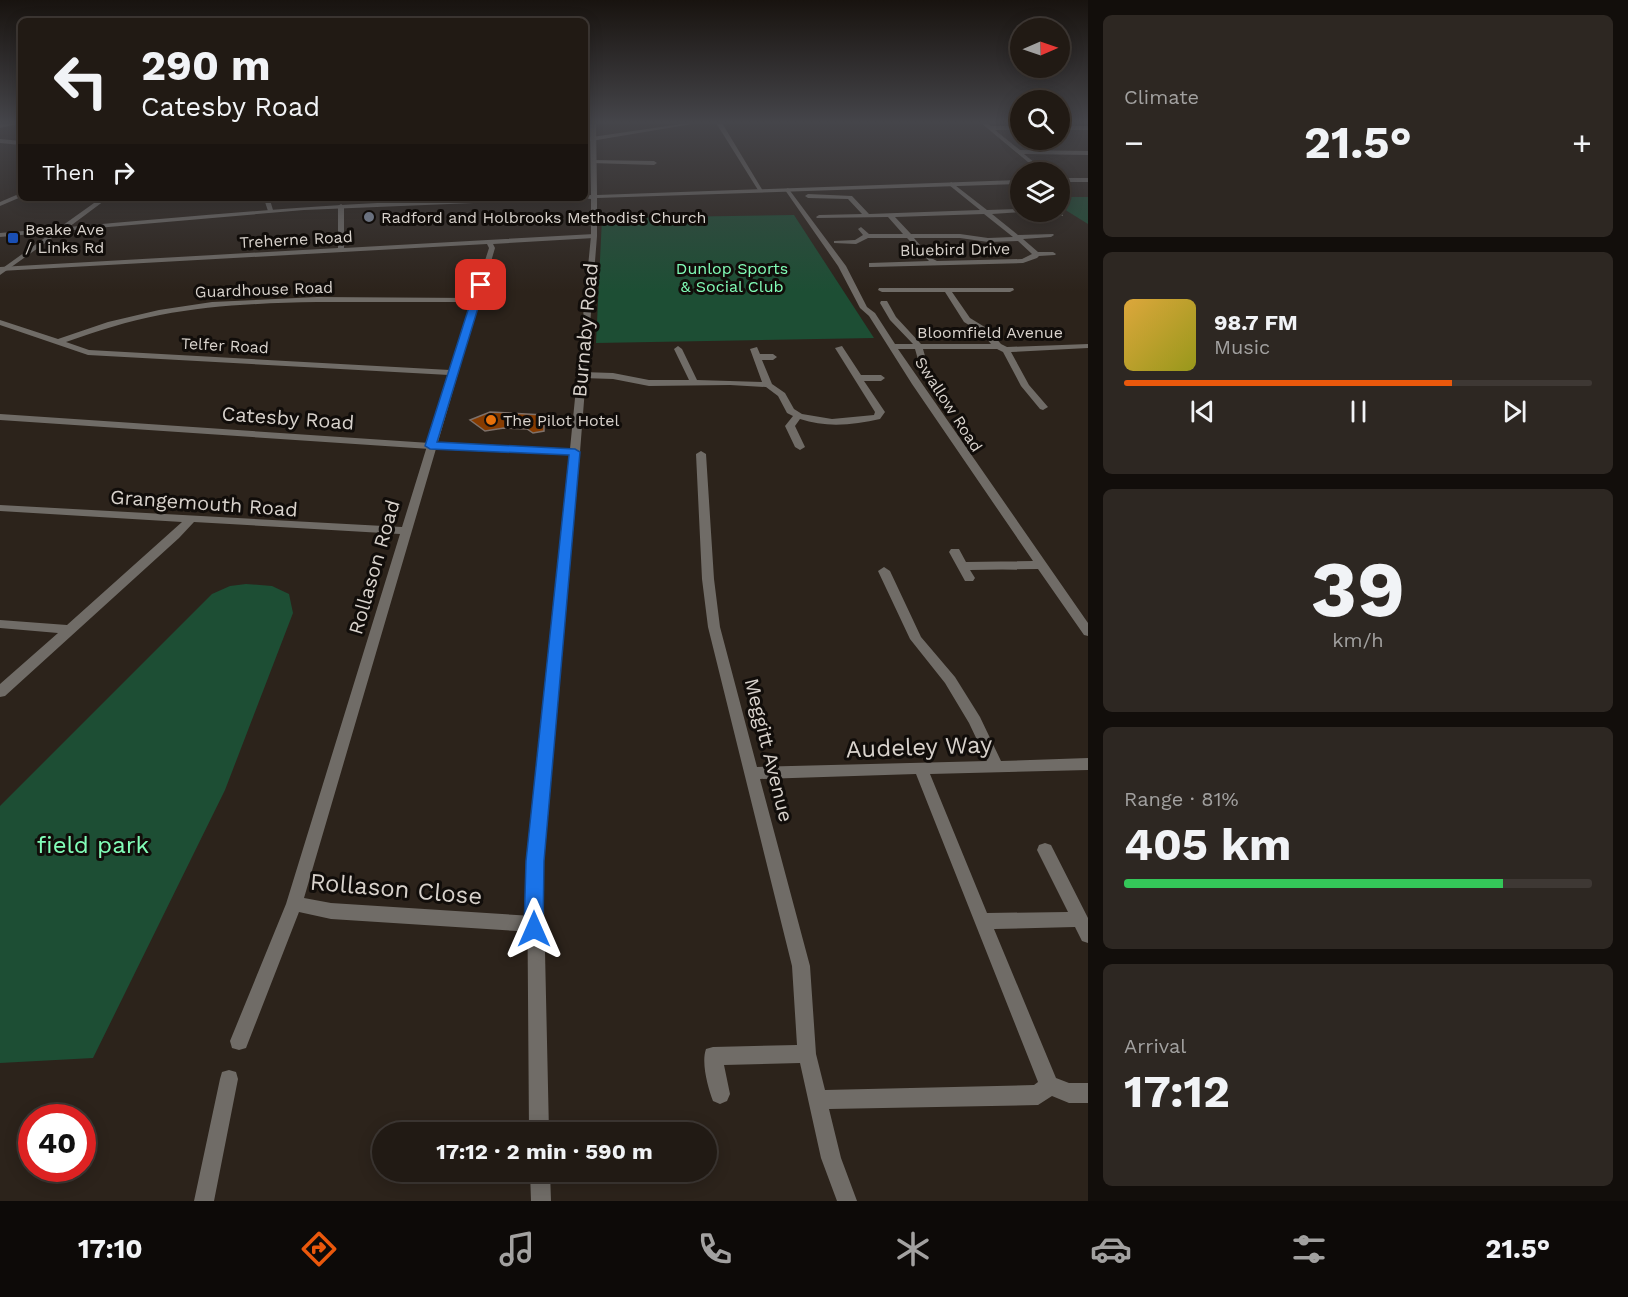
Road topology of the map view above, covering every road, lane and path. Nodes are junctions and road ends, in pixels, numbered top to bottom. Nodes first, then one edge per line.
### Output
1 (594, 179) edge
2 (754, 179) edge
3 (1070, 180) edge
4 (1088, 180) edge
5 (1010, 182) edge
6 (951, 184) junction
7 (761, 190) junction
8 (788, 190) junction
9 (18, 196) edge
10 (808, 196) dead end
11 (588, 197) edge
12 (595, 197) junction
13 (101, 201) edge
14 (268, 201) edge
15 (468, 201) edge
16 (0, 204) edge
17 (341, 206) junction
18 (270, 210) junction
19 (988, 212) junction
20 (1010, 212) edge
21 (867, 215) junction
22 (891, 216) junction
23 (819, 217) dead end
24 (61, 230) junction
25 (861, 230) dead end
26 (0, 235) edge
27 (1051, 235) dead end
28 (594, 236) junction
29 (867, 236) junction
30 (909, 237) junction
31 (1018, 238) junction
32 (489, 242) junction
33 (836, 242) dead end
34 (341, 250) junction
35 (1036, 254) junction
36 (1053, 254) dead end
37 (934, 261) junction
38 (872, 265) dead end
39 (2, 270) edge
40 (882, 290) dead end
41 (947, 290) junction
42 (1010, 290) dead end
43 (476, 300) junction
44 (884, 303) dead end
45 (0, 322) edge
46 (58, 342) junction
47 (918, 346) junction
48 (1088, 346) edge
49 (893, 347) junction
50 (839, 348) dead end
51 (1002, 348) junction
52 (678, 349) dead end
53 (773, 357) dead end
54 (454, 373) junction
55 (582, 375) junction
56 (858, 378) junction
57 (881, 378) dead end
58 (694, 383) junction
59 (768, 385) junction
60 (950, 405) dead end
61 (1043, 407) dead end
62 (0, 417) edge
63 (798, 417) junction
64 (430, 446) junction
65 (800, 447) dead end
66 (575, 452) junction
67 (701, 454) dead end
68 (0, 508) edge
69 (190, 520) junction
70 (406, 531) junction
71 (955, 552) dead end
72 (1041, 565) junction
73 (962, 566) junction
74 (884, 571) dead end
75 (969, 578) dead end
76 (0, 624) edge
77 (70, 630) junction
78 (1088, 632) edge
79 (0, 692) edge
80 (1088, 764) edge
81 (997, 767) junction
82 (921, 770) junction
83 (752, 773) junction
84 (1046, 850) dead end
85 (294, 904) junction
86 (1080, 919) junction
87 (982, 921) junction
88 (534, 924) junction
89 (1088, 935) edge
90 (239, 1041) dead end
91 (807, 1054) junction
92 (229, 1079) dead end
93 (1049, 1084) junction
94 (1088, 1093) edge
95 (720, 1094) dead end
96 (819, 1100) junction
97 (539, 1122) edge
98 (540, 1182) edge
99 (204, 1201) edge
100 (541, 1201) edge
101 (847, 1201) edge

1 - 12 street, Burnaby Road
2 - 7 street
3 - 4 street
5 - 6 street
6 - 8 street
6 - 19 street, Bluebird Drive
7 - 8 street
7 - 12 street
8 - 49 street, Swallow Road
9 - 16 street
10 - 21 street
11 - 12 street
12 - 28 street, Burnaby Road
13 - 24 street
14 - 18 street
15 - 17 street
17 - 18 street
17 - 34 street
18 - 24 street
19 - 20 street
19 - 22 street
19 - 31 street, Bluebird Drive
21 - 22 street
21 - 23 street
22 - 30 street
24 - 26 street
24 - 39 street
25 - 29 street
27 - 31 street
28 - 32 street, Treherne Road
28 - 55 street, Burnaby Road
29 - 30 street
29 - 33 street
30 - 31 street
30 - 37 street
31 - 35 street, Bluebird Drive
32 - 34 street, Treherne Road
32 - 43 street, Rollason Road
34 - 39 street, Treherne Road
35 - 36 street, Bluebird Drive
35 - 37 street, Bluebird Drive
37 - 38 street, Bluebird Drive
40 - 41 street
41 - 42 street
41 - 51 street
43 - 46 street, Guardhouse Road
43 - 54 street, Rollason Road
44 - 47 street
45 - 46 street, Telfer Road
46 - 54 street, Telfer Road
47 - 49 street, Bloomfield Avenue
47 - 51 street, Bloomfield Avenue
47 - 60 street
48 - 51 street, Bloomfield Avenue
49 - 72 street, Swallow Road
50 - 56 street
51 - 61 street
52 - 58 street
53 - 59 street
54 - 64 street, Rollason Road
55 - 58 street
55 - 66 street, Burnaby Road
56 - 57 street
56 - 63 street
58 - 59 street
59 - 63 street
62 - 64 street, Catesby Road
63 - 65 street
64 - 66 street, Catesby Road
64 - 70 street, Rollason Road
66 - 88 street, Burnaby Road
67 - 83 street, Meggitt Avenue
68 - 69 street, Grangemouth Road
69 - 70 street, Grangemouth Road
69 - 77 street
70 - 85 street, Rollason Road
71 - 73 street
72 - 73 street
72 - 78 street, Swallow Road
73 - 75 street
74 - 81 street
76 - 77 street
77 - 79 street
80 - 81 street, Audeley Way
81 - 82 street, Audeley Way
82 - 83 street, Audeley Way
82 - 87 street
83 - 91 street, Meggitt Avenue
84 - 86 street
85 - 88 street, Rollason Close
85 - 90 street, Rollason Close
86 - 87 street
86 - 89 street
87 - 93 street
88 - 97 street, Burnaby Road
91 - 95 street
91 - 96 street, Meggitt Avenue
92 - 99 street
93 - 94 street
93 - 96 street
96 - 101 street, Meggitt Avenue
98 - 100 street

